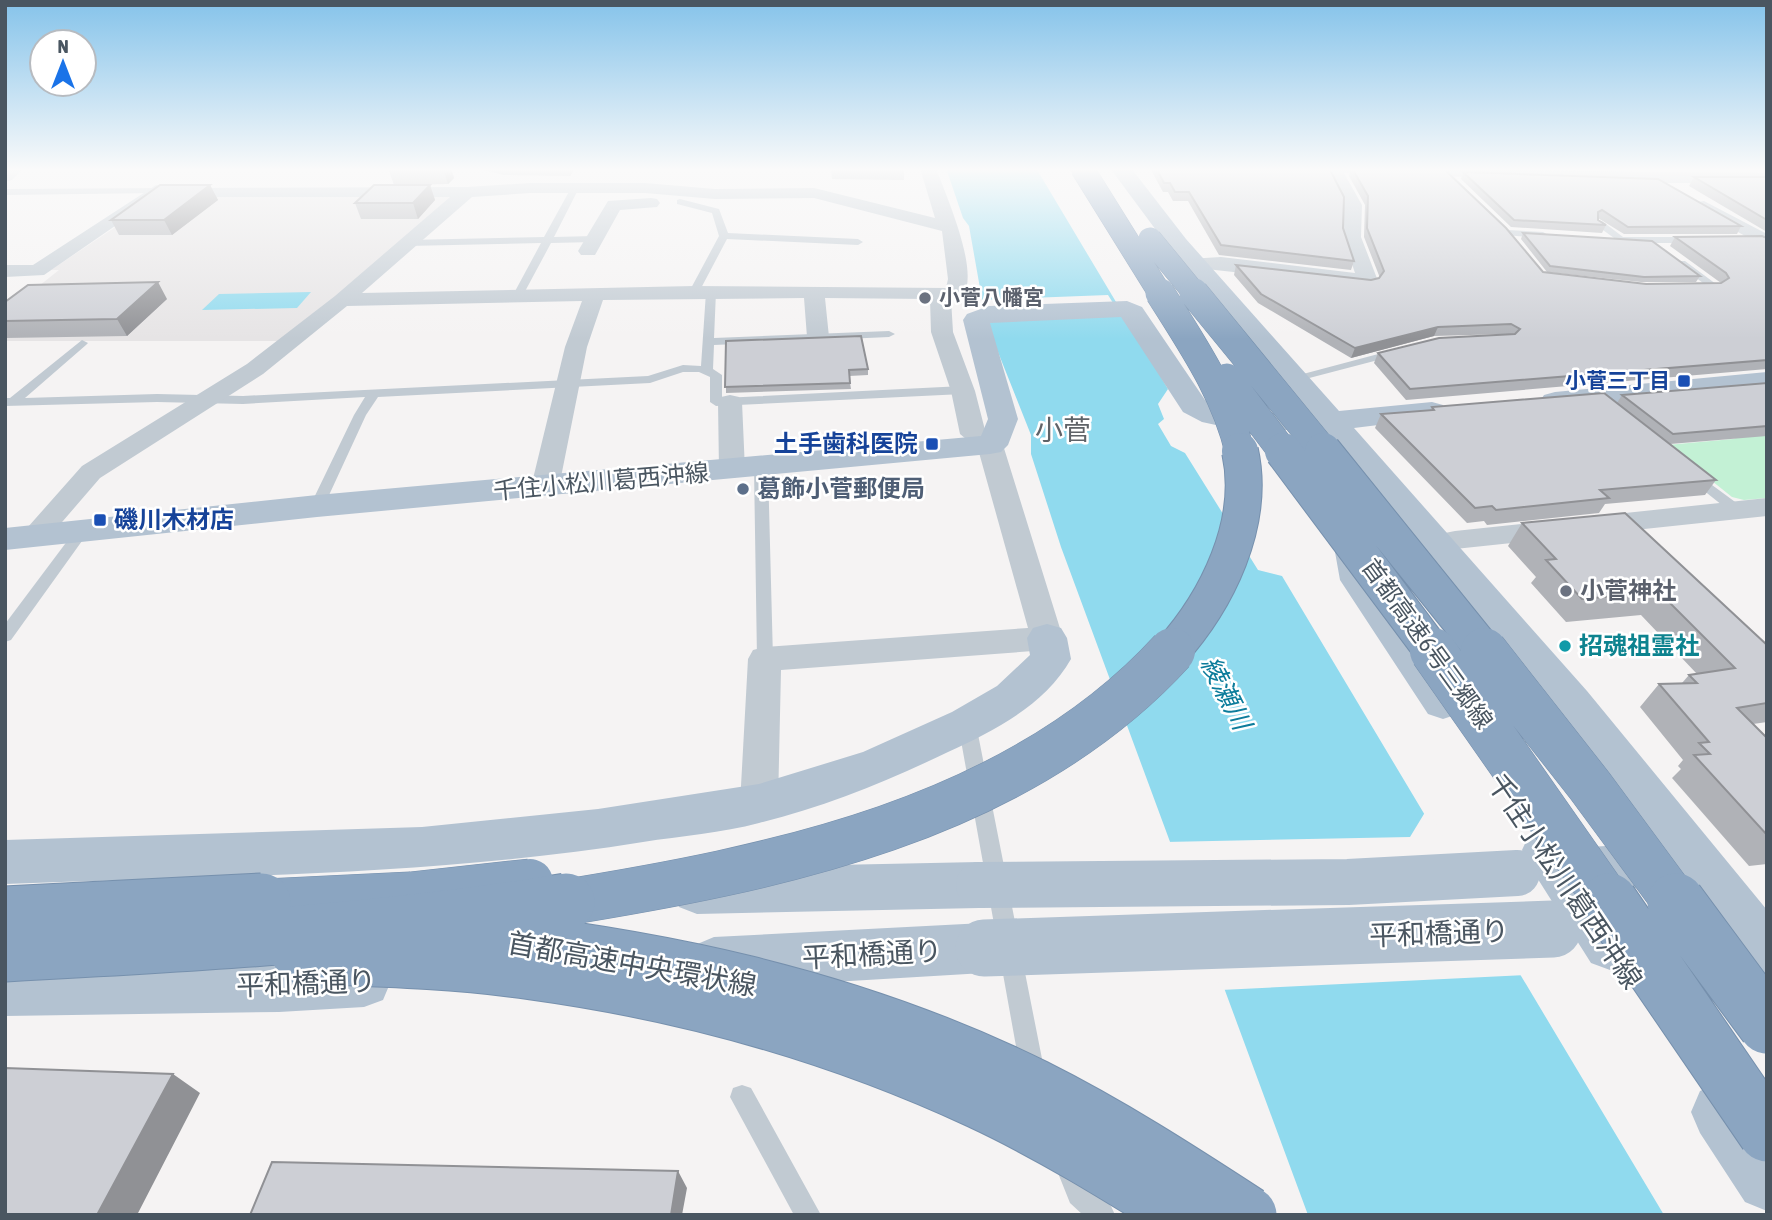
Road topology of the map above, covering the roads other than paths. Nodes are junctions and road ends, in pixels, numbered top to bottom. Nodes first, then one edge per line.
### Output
1 (105, 225) edge
2 (427, 225) edge
3 (556, 225) edge
4 (603, 225) edge
5 (720, 225) edge
6 (940, 225) edge
7 (949, 225) edge
8 (1095, 225) edge
9 (1111, 225) edge
10 (1117, 225) edge
11 (1138, 225) edge
12 (1165, 225) edge
13 (1352, 225) edge
14 (1499, 225) edge
15 (1602, 225) edge
16 (1737, 225) edge
17 (951, 228) junction
18 (724, 236) junction
19 (1559, 236) edge
20 (1598, 239) edge
21 (1620, 239) junction
22 (548, 240) junction
23 (1702, 240) edge
24 (1740, 240) edge
25 (1652, 241) junction
26 (1764, 241) edge
27 (858, 242) dead end
28 (407, 243) junction
29 (591, 245) joint
30 (1662, 248) edge
31 (1673, 256) edge
32 (1195, 263) junction
33 (5, 271) edge
34 (1690, 288) edge
35 (703, 292) junction
36 (814, 292) junction
37 (594, 294) junction
38 (518, 295) junction
39 (941, 295) junction
40 (342, 300) junction
41 (889, 334) dead end
42 (818, 337) junction
43 (708, 342) junction
44 (82, 343) edge
45 (1409, 348) edge
46 (706, 369) junction
47 (1294, 378) junction
48 (1767, 381) edge
49 (568, 383) junction
50 (963, 390) junction
51 (374, 393) junction
52 (205, 400) junction
53 (730, 402) junction
54 (1530, 403) edge
55 (8, 404) edge
56 (1465, 408) edge
57 (1329, 419) junction
58 (990, 445) junction
59 (1683, 466) edge
60 (746, 469) junction
61 (545, 487) junction
62 (317, 506) junction
63 (1767, 507) edge
64 (1737, 510) junction
65 (82, 531) junction
66 (20, 537) edge
67 (1455, 540) dead end
68 (5, 636) edge
69 (1047, 638) junction
70 (765, 659) junction
71 (967, 724) junction
72 (759, 804) junction
73 (5, 862) edge
74 (1698, 862) junction
75 (1539, 872) junction
76 (5, 906) edge
77 (5, 915) edge
78 (5, 927) edge
79 (1575, 928) junction
80 (1753, 933) edge
81 (5, 953) edge
82 (5, 960) edge
83 (5, 989) edge
84 (1767, 1024) edge
85 (742, 1097) dead end
86 (1767, 1133) edge
87 (1767, 1180) edge
88 (808, 1215) edge
89 (1102, 1215) edge
90 (1182, 1215) edge
91 (1248, 1215) edge

1 - 33 street
2 - 28 street
3 - 22 lane
4 - 29 street
5 - 18 lane
6 - 17 street
7 - 17 street
8 - 77 highway, bridge
9 - 86 highway, 首都高速6号三郷線, bridge
10 - 81 highway, bridge
11 - 84 highway, 首都高速6号三郷線, bridge
12 - 32 main road, 千住小松川葛西沖線
13 - 32 street
14 - 19 lane
15 - 21 lane
16 - 26 street
17 - 39 street
18 - 27 lane
18 - 35 lane
20 - 21 lane
21 - 25 lane
22 - 28 lane
22 - 29 lane
22 - 38 lane
23 - 25 lane
24 - 26 lane
25 - 30 lane
28 - 40 street
31 - 34 lane
32 - 47 main road, 千住小松川葛西沖線
35 - 36 street
35 - 37 street
35 - 43 lane
36 - 39 street
36 - 42 street
37 - 38 street
37 - 49 street
38 - 40 street
39 - 50 street
40 - 52 street
41 - 42 lane
42 - 43 lane
43 - 46 lane
44 - 55 lane
45 - 47 lane
46 - 49 lane
46 - 53 lane
47 - 57 main road, 千住小松川葛西沖線
48 - 54 main road
49 - 51 lane
49 - 61 street
50 - 53 lane
50 - 58 street
51 - 52 lane
51 - 62 lane
52 - 55 lane
52 - 66 street
53 - 60 street
56 - 57 main road
57 - 58 main road
57 - 74 main road, 千住小松川葛西沖線
57 - 75 main road, 千住小松川葛西沖線
58 - 60 main road, 千住小松川葛西沖線
58 - 69 street
59 - 64 lane
60 - 61 main road, 千住小松川葛西沖線
60 - 70 lane
61 - 62 main road, 千住小松川葛西沖線
62 - 65 main road, 千住小松川葛西沖線
63 - 64 street
64 - 67 street
65 - 66 main road, 千住小松川葛西沖線
65 - 68 lane
69 - 70 street
69 - 71 main road
70 - 72 street
71 - 72 main road
71 - 89 lane
72 - 73 main road
74 - 75 main road
74 - 80 main road, 千住小松川葛西沖線
75 - 76 main road, bridge
75 - 79 main road, 千住小松川葛西沖線
78 - 91 highway, 首都高速中央環状線, bridge
79 - 80 main road, 平和橋通り
79 - 83 main road, 平和橋通り, bridge
79 - 87 main road, 千住小松川葛西沖線
82 - 90 highway, 首都高速中央環状線, bridge
85 - 88 lane

